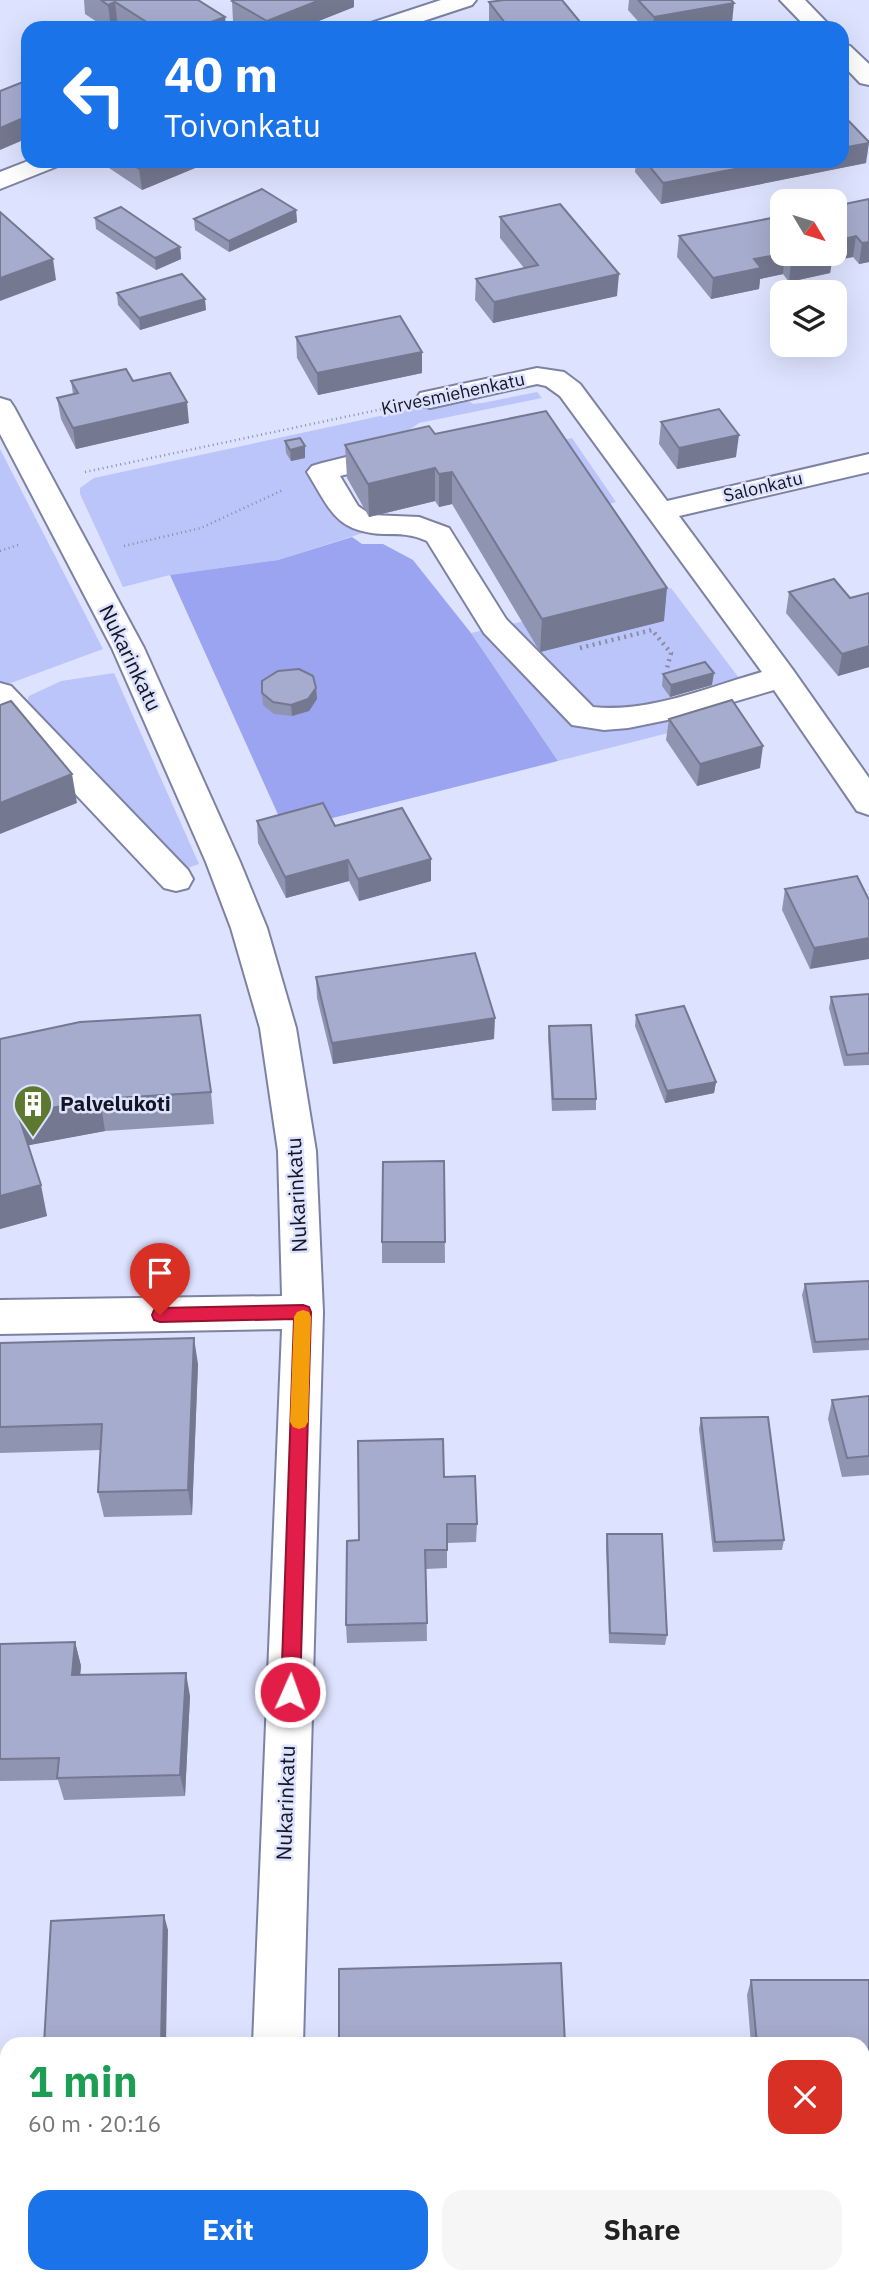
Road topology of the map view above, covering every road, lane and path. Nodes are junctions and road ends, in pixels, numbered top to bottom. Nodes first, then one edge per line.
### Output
1 (464, 0) edge
2 (792, 0) edge
3 (400, 21) edge
4 (813, 21) edge
5 (849, 58) edge
6 (869, 78) edge
7 (32, 168) edge
8 (0, 181) edge
9 (430, 399) joint
10 (0, 407) edge
11 (419, 444) edge
12 (869, 463) edge
13 (322, 472) junction
14 (39, 482) junction
15 (657, 512) junction
16 (79, 556) junction
17 (528, 661) junction
18 (782, 677) junction
19 (0, 694) edge
20 (655, 711) junction
21 (869, 803) edge
22 (176, 879) dead end
23 (303, 1312) junction
24 (0, 1317) edge
25 (278, 2037) edge

1 - 3 street
2 - 4 street
5 - 6 street
7 - 8 street
9 - 14 path, Kirvesmiehenkatu
9 - 15 street, Kirvesmiehenkatu
10 - 14 street, Nukarinkatu
11 - 13 street
12 - 15 street, Salonkatu
13 - 16 path
13 - 17 street
14 - 16 street, Nukarinkatu
15 - 18 street, Kirvesmiehenkatu
16 - 23 street, Nukarinkatu
17 - 20 street
17 - 20 path
18 - 20 street
18 - 21 street, Kirvesmiehenkatu
19 - 22 street
23 - 24 street
23 - 25 street, Nukarinkatu

